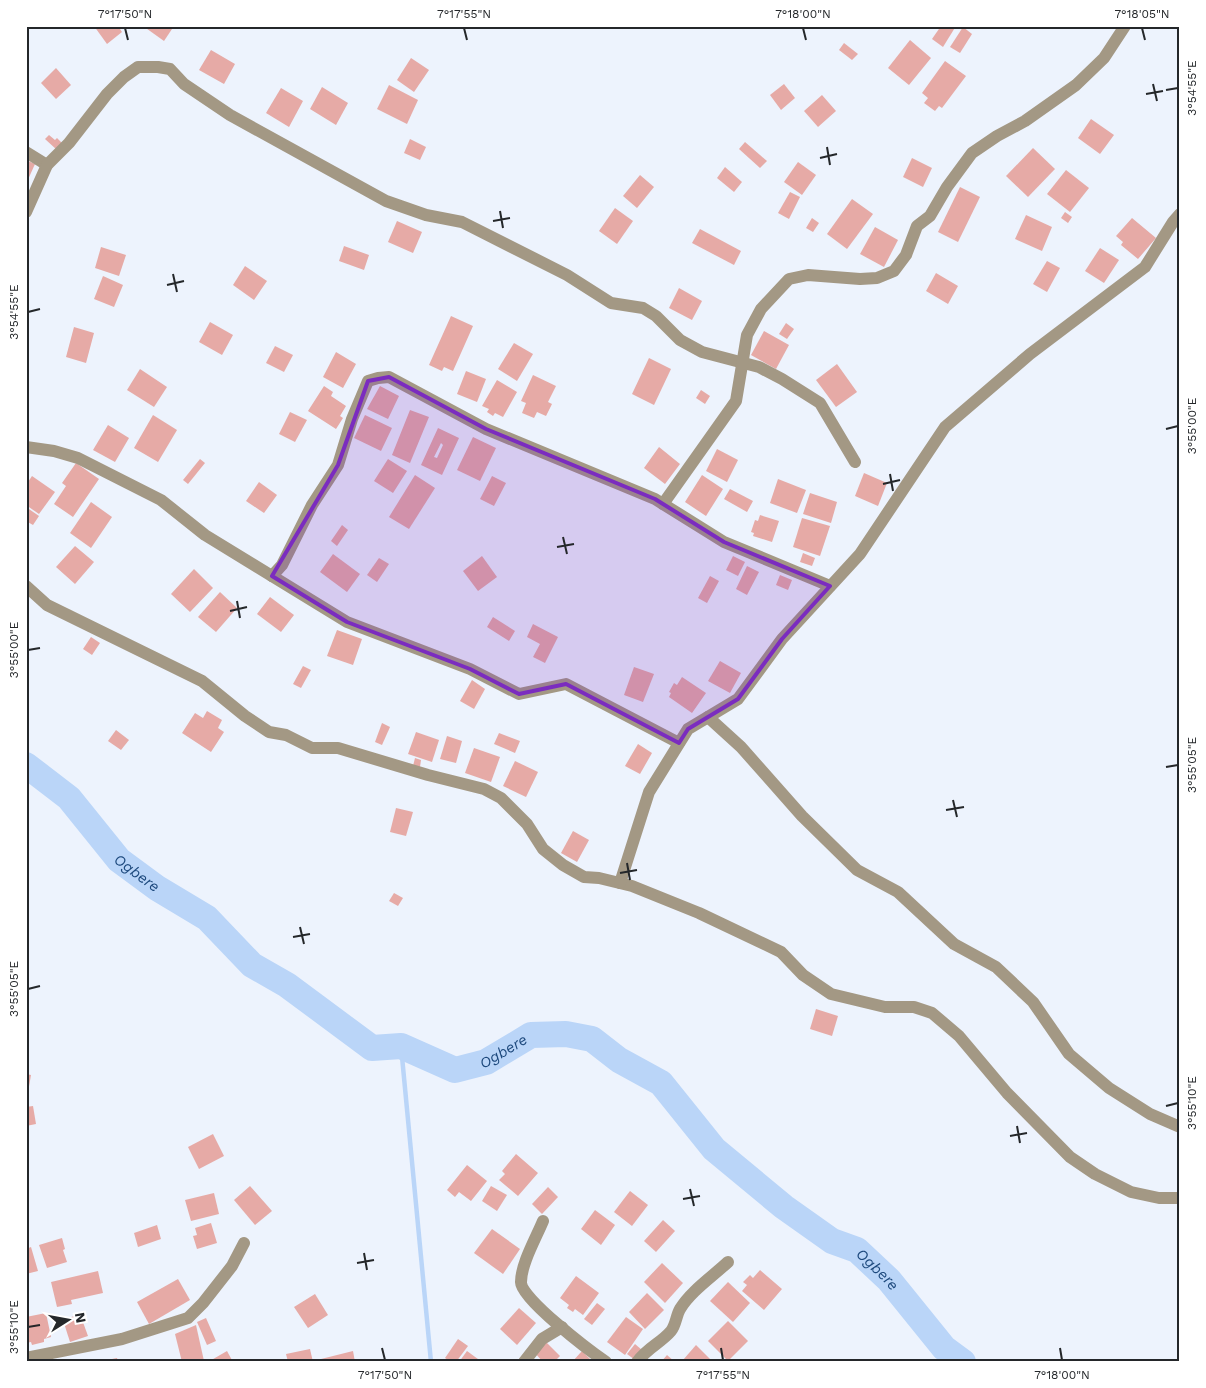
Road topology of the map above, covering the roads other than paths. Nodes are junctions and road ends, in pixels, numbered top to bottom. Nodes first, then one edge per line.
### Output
1 (1125, 26) edge
2 (26, 152) edge
3 (47, 165) junction
4 (26, 212) edge
5 (1180, 214) edge
6 (742, 362) junction
7 (26, 447) edge
8 (855, 462) dead end
9 (663, 504) junction
10 (272, 576) junction
11 (26, 586) edge
12 (830, 586) junction
13 (708, 717) junction
14 (679, 743) junction
15 (620, 883) junction
16 (1180, 1127) edge
17 (1180, 1198) edge
18 (543, 1221) dead end
19 (244, 1243) dead end
20 (728, 1262) dead end
21 (562, 1327) junction
22 (26, 1358) edge
23 (524, 1362) edge
24 (606, 1362) edge
25 (637, 1362) edge

1 - 6 street
2 - 3 street
3 - 4 street
3 - 6 street
5 - 12 street
6 - 8 street
6 - 9 street
7 - 10 street
9 - 10 street
9 - 12 street
10 - 14 street
11 - 15 street
12 - 13 street
13 - 14 street
13 - 16 street
14 - 15 street
15 - 17 street
18 - 21 street
19 - 22 street
20 - 25 street
21 - 23 street
21 - 24 street

